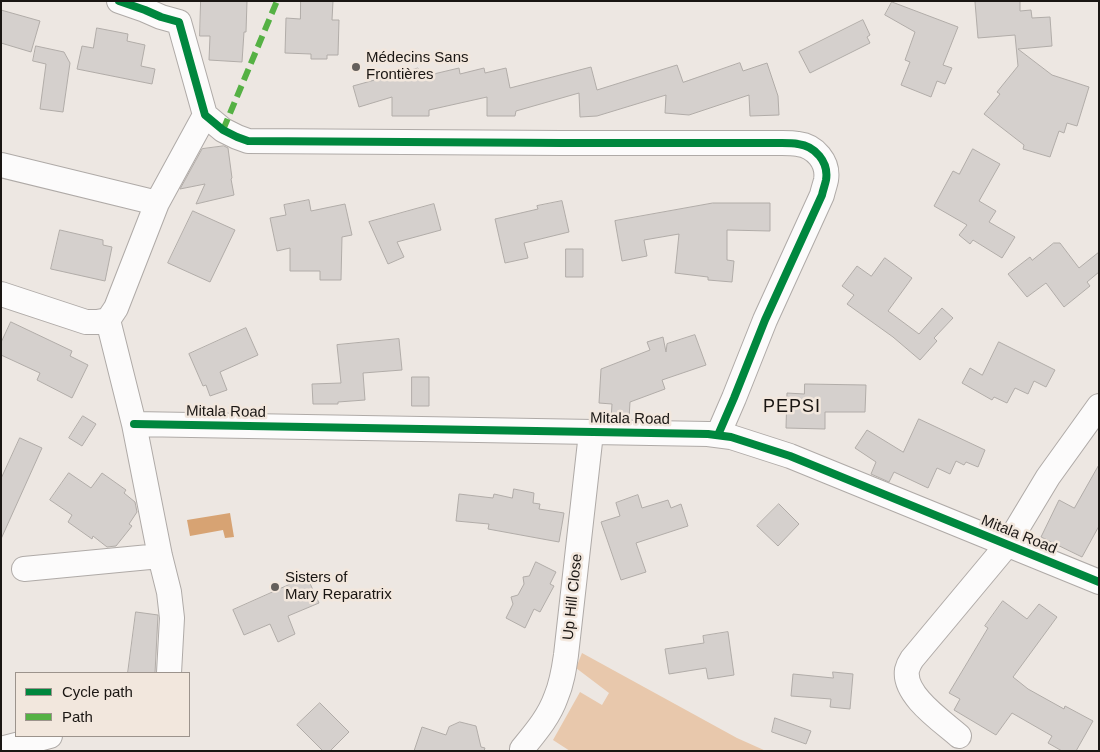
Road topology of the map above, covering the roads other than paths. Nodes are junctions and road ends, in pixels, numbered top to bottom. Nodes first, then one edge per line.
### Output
1 (118, 1) edge
2 (205, 115) junction
3 (1, 165) edge
4 (157, 203) junction
5 (1, 294) edge
6 (108, 320) junction
7 (1099, 406) edge
8 (134, 424) junction
9 (591, 433) junction
10 (718, 435) junction
11 (1007, 545) junction
12 (160, 556) junction
13 (24, 569) dead end
14 (1099, 582) edge
15 (169, 672) edge
16 (959, 736) dead end
17 (46, 737) edge
18 (1, 749) edge
19 (522, 749) dead end

1 - 2 street
2 - 4 street
2 - 10 street
3 - 4 street
4 - 6 street
5 - 6 street
6 - 8 street
7 - 11 street
8 - 9 street, Mitala Road
8 - 12 street
9 - 10 street, Mitala Road
9 - 19 street, Up Hill Close
10 - 11 street, Mitala Road
11 - 14 street, Mitala Road
11 - 16 street
12 - 13 street
12 - 15 street
17 - 18 street

